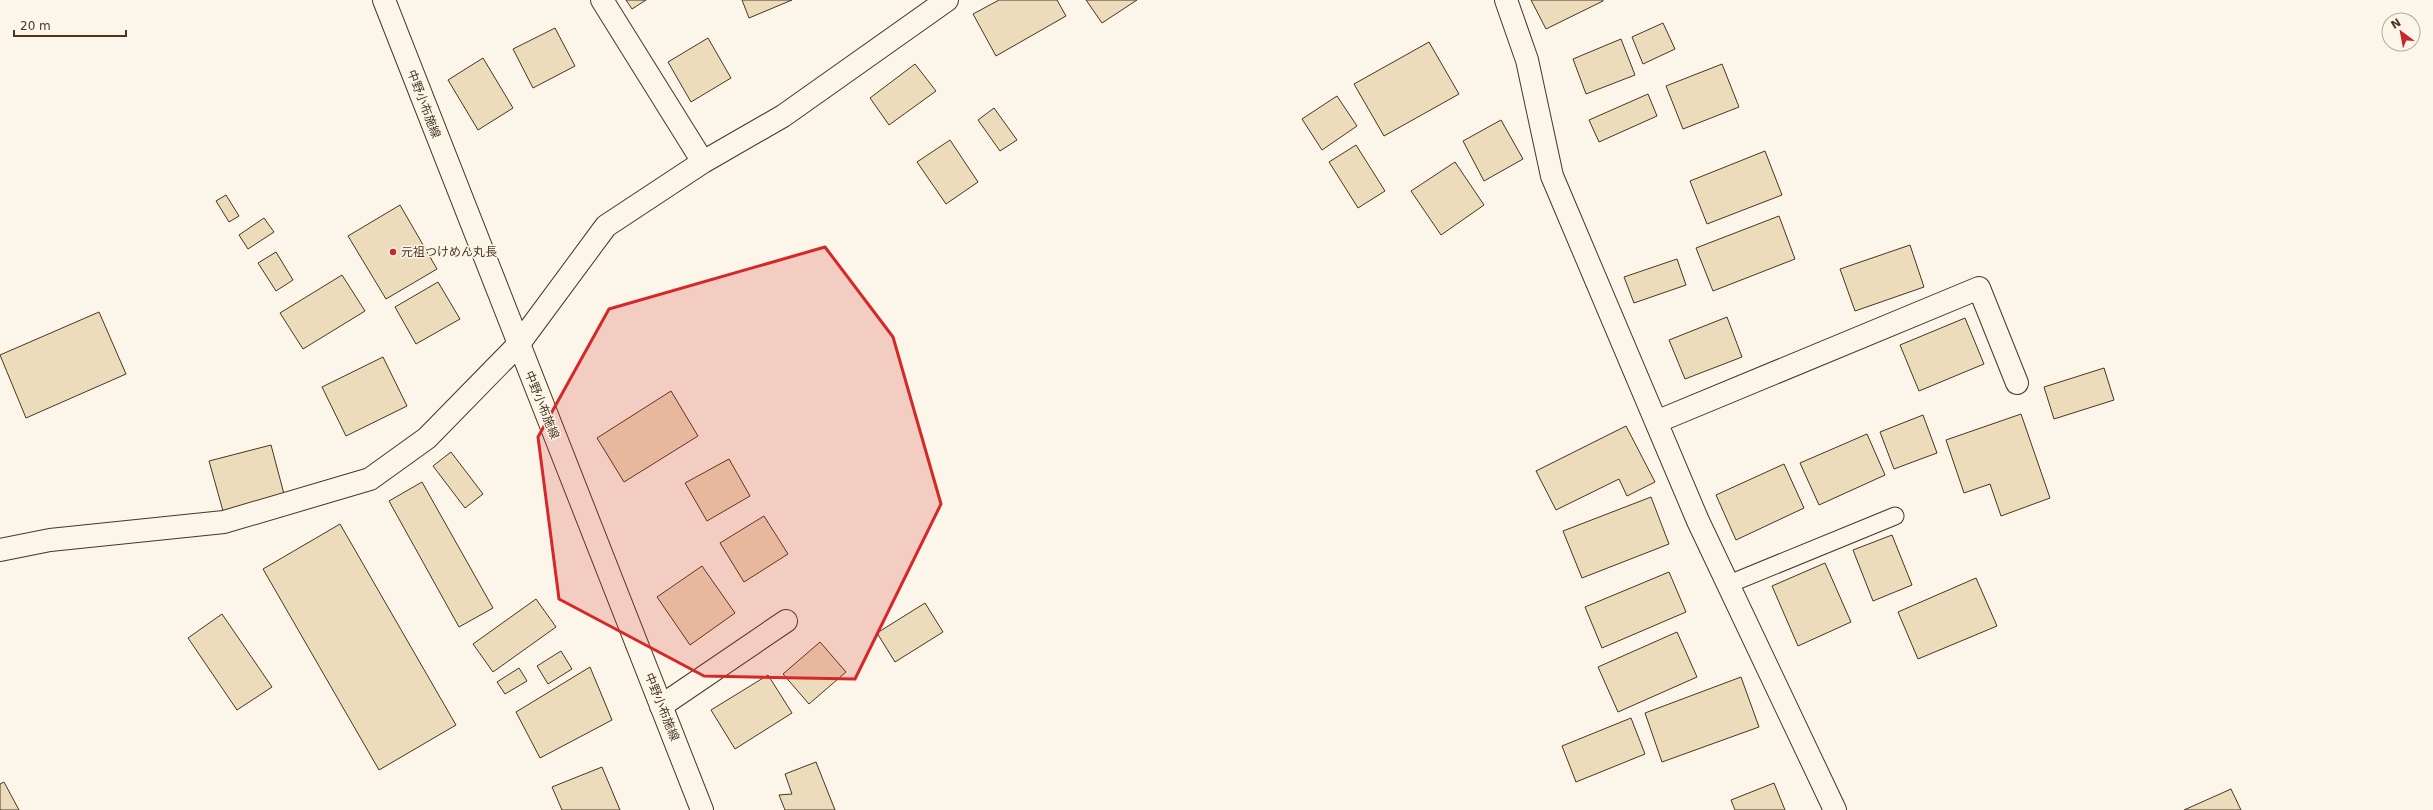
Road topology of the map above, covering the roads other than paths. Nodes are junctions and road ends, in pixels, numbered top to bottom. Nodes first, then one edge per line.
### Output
1 (384, 0) edge
2 (602, 0) edge
3 (947, 0) edge
4 (1506, 0) edge
5 (703, 162) junction
6 (518, 345) junction
7 (2017, 383) dead end
8 (1656, 422) junction
9 (1895, 516) dead end
10 (0, 550) edge
11 (1729, 584) junction
12 (786, 621) dead end
13 (661, 706) junction
14 (702, 810) edge
15 (1835, 810) edge

1 - 6 street, 中野小布施線
2 - 5 street
3 - 5 street
4 - 8 street
5 - 6 street
6 - 10 street
6 - 13 street, 中野小布施線
7 - 8 street
8 - 11 street
9 - 11 lane
11 - 15 street
12 - 13 street
13 - 14 street, 中野小布施線

